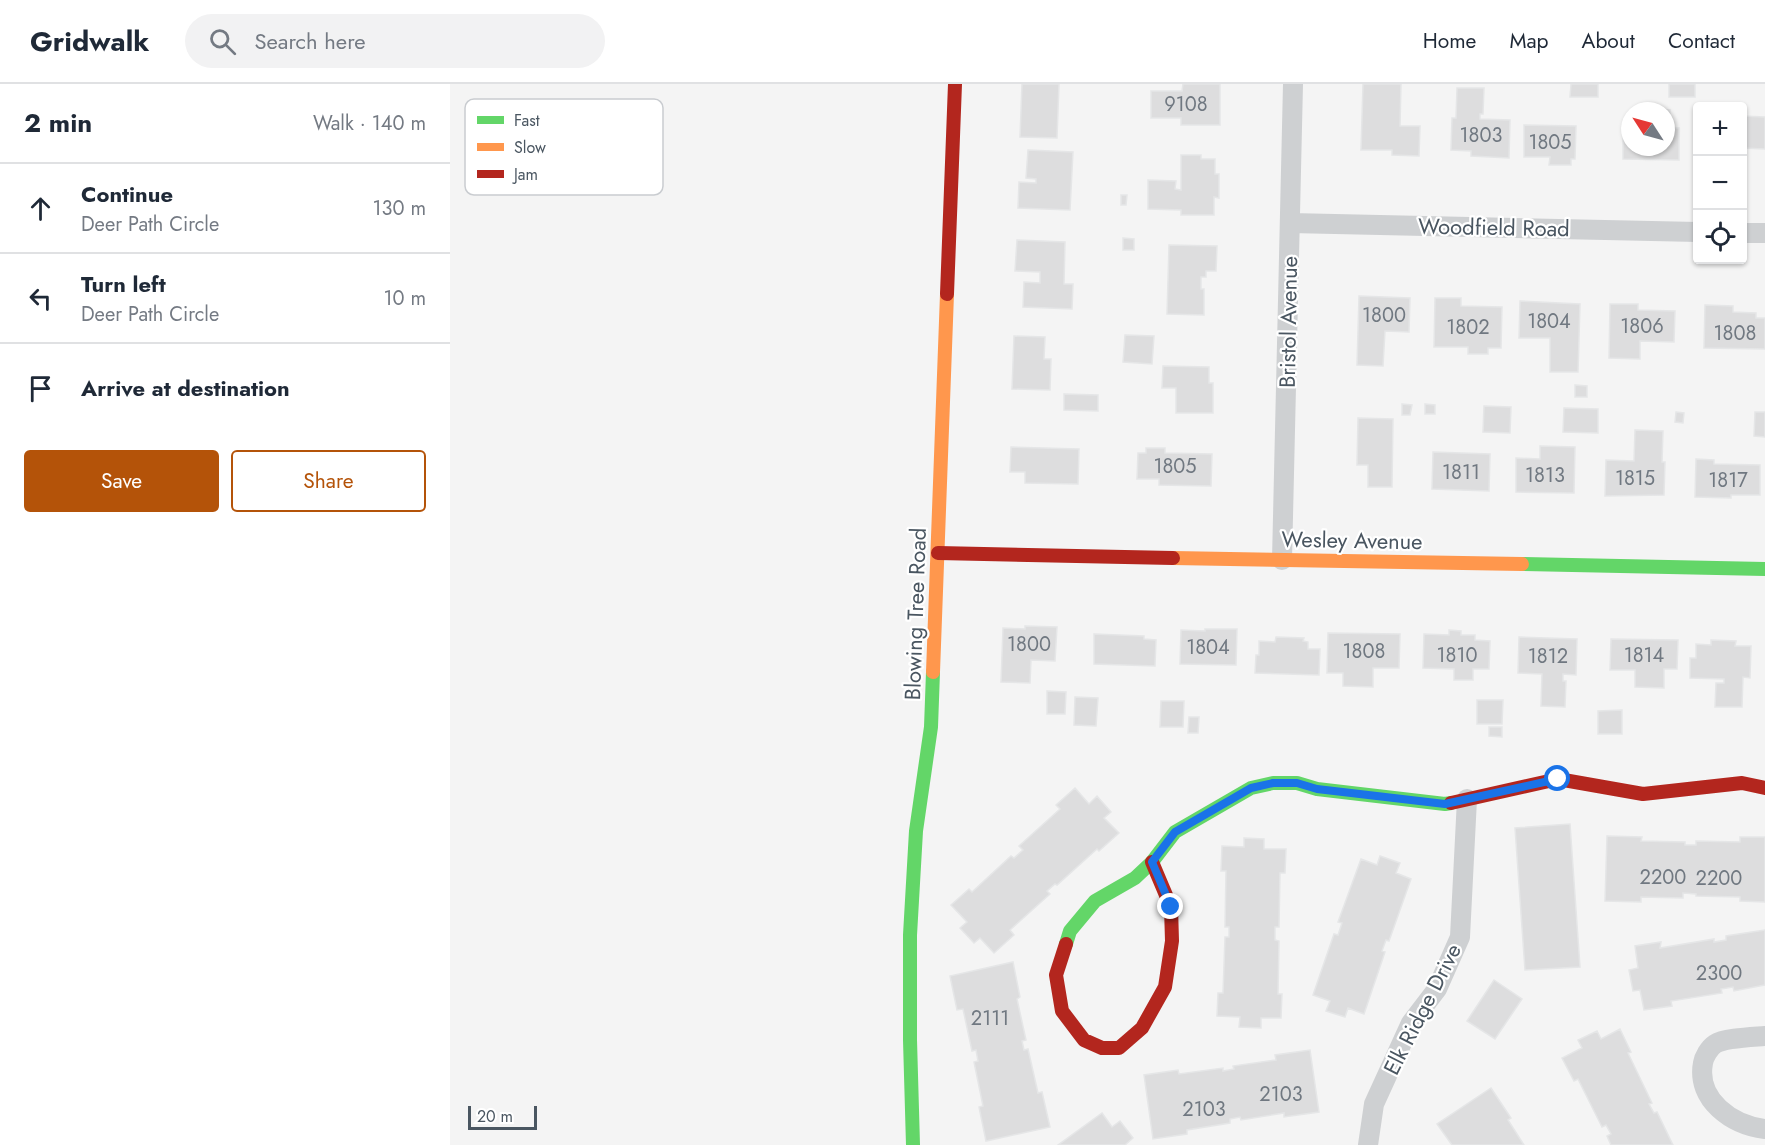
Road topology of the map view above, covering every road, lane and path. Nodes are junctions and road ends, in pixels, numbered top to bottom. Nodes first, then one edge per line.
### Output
1 (955, 84) edge
2 (1293, 84) edge
3 (1290, 223) junction
4 (1693, 232) edge
5 (1747, 233) edge
6 (1765, 233) edge
7 (938, 553) junction
8 (1282, 560) junction
9 (1765, 569) edge
10 (1765, 788) edge
11 (1467, 799) junction
12 (1152, 862) junction
13 (1765, 1036) edge
14 (1765, 1129) edge
15 (913, 1145) edge
16 (1368, 1145) edge

1 - 7 street, Blowing Tree Road
2 - 3 street, Bristol Avenue
3 - 4 street, Woodfield Road
3 - 8 street, Bristol Avenue
5 - 6 street
7 - 8 street, Wesley Avenue
7 - 15 street, Blowing Tree Road
8 - 9 street, Wesley Avenue
10 - 11 street
11 - 12 street
11 - 16 street, Elk Ridge Drive
12 - 12 street
13 - 14 street

